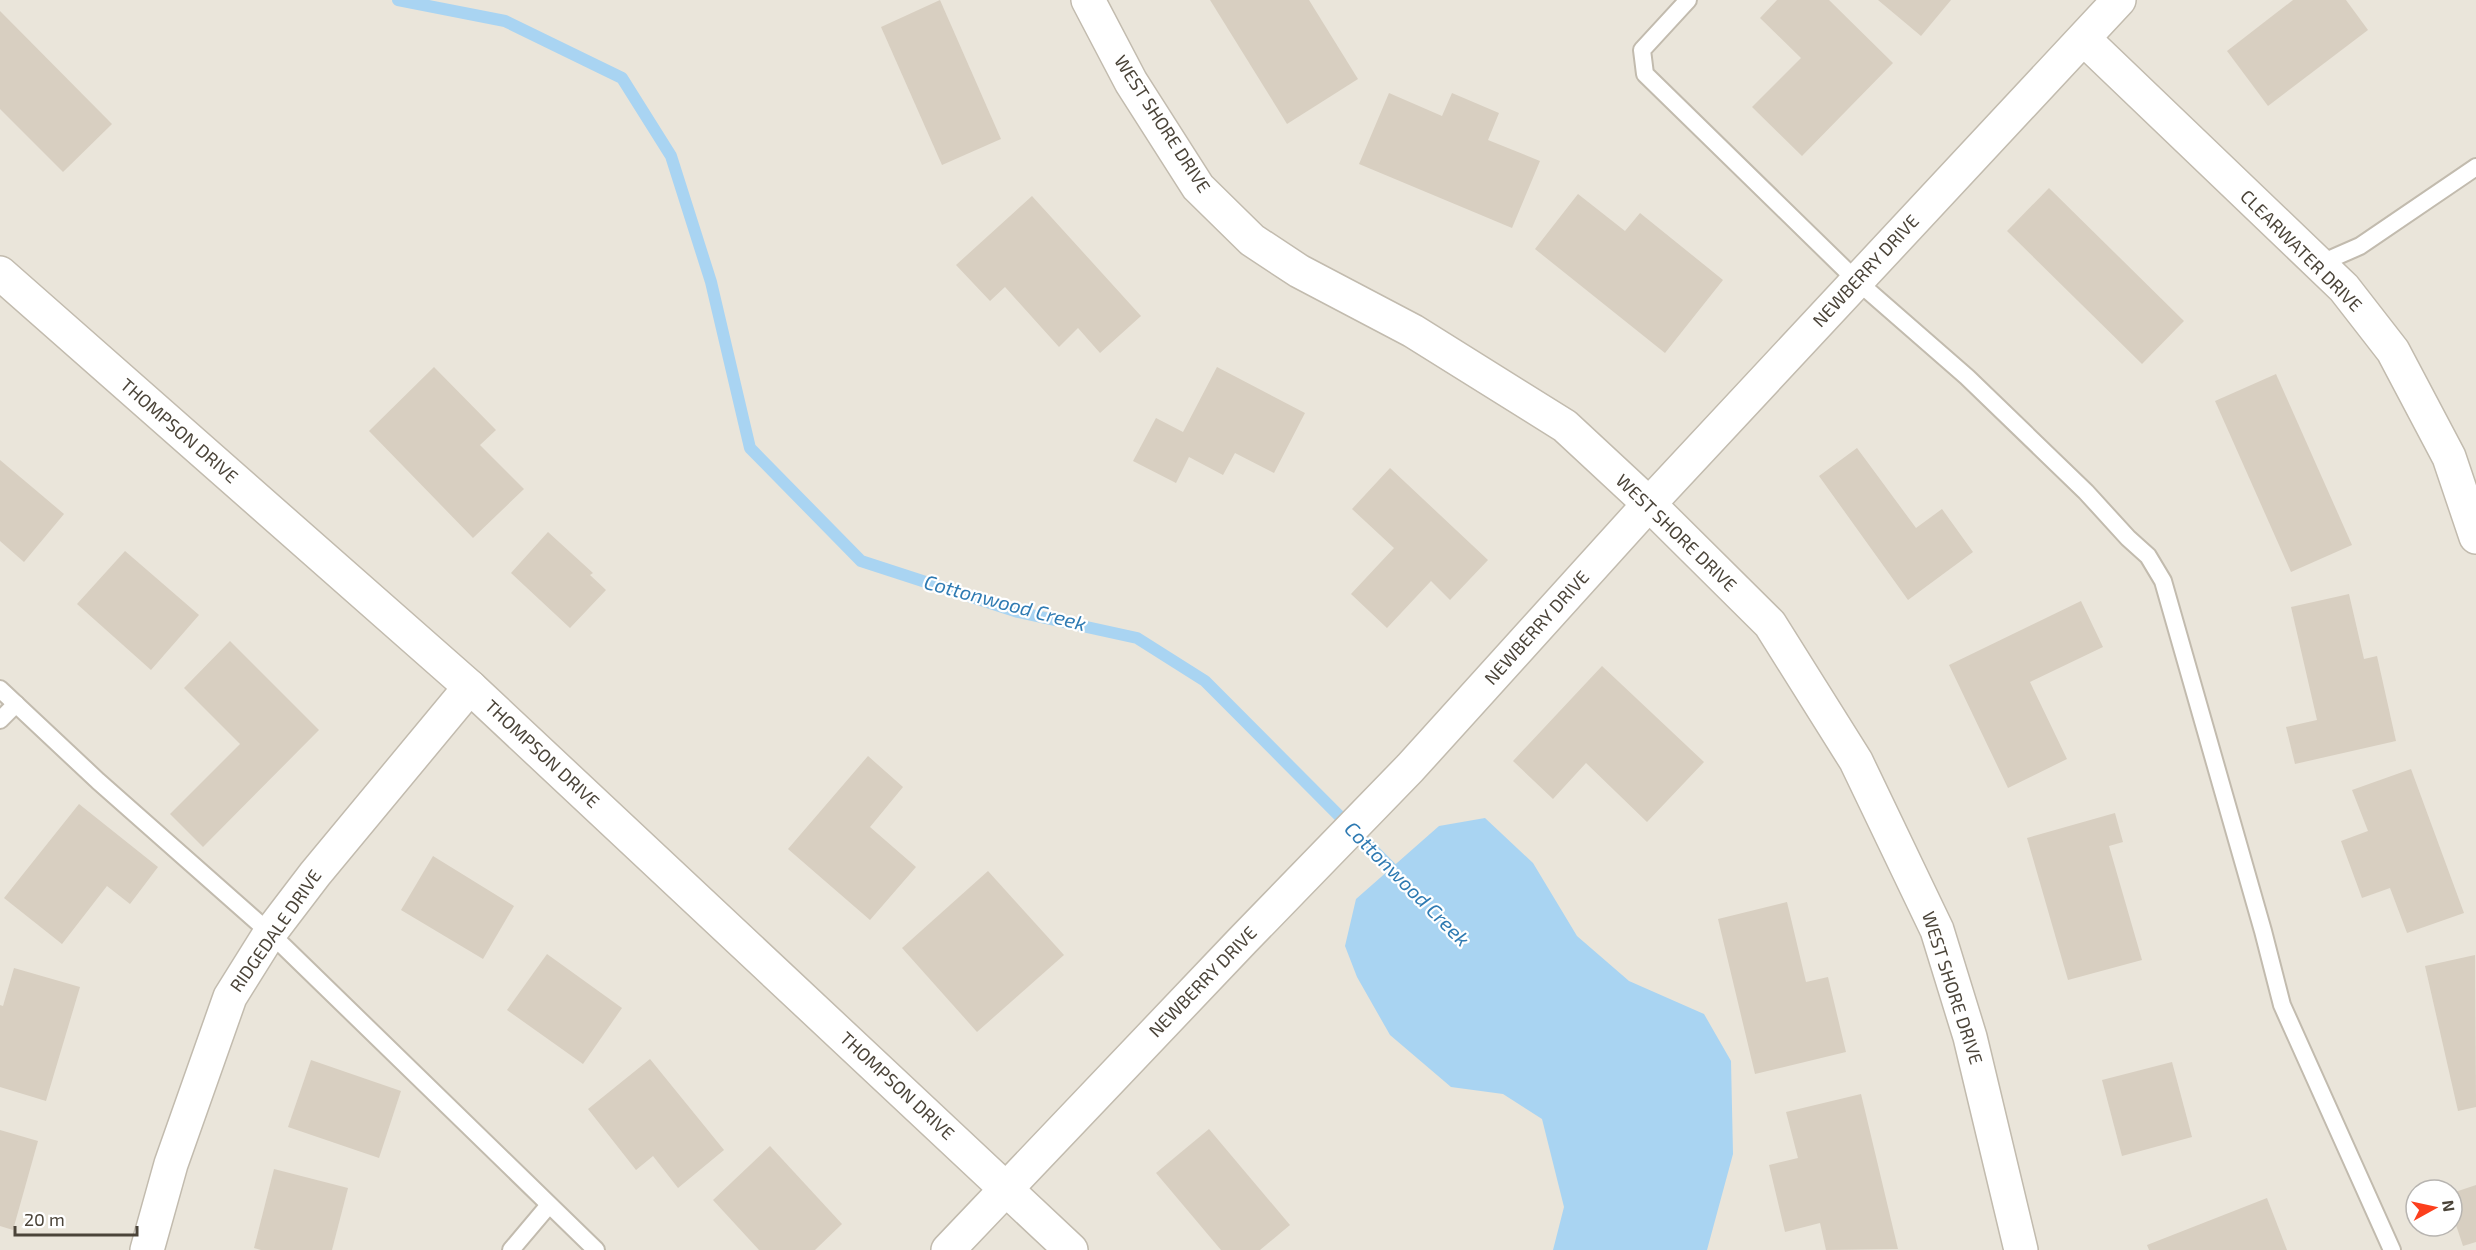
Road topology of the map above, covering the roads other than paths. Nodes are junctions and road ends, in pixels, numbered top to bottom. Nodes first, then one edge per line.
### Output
1 (1088, 0) edge
2 (1688, 0) edge
3 (2119, 0) edge
4 (2084, 39) junction
5 (2476, 167) edge
6 (2319, 264) junction
7 (0, 273) edge
8 (1857, 281) junction
9 (1648, 504) junction
10 (2476, 537) edge
11 (470, 687) junction
12 (0, 688) edge
13 (16, 704) junction
14 (0, 720) edge
15 (270, 933) junction
16 (1006, 1188) junction
17 (549, 1205) junction
18 (147, 1250) edge
19 (511, 1250) edge
20 (596, 1250) edge
21 (948, 1250) edge
22 (1071, 1250) edge
23 (2021, 1250) edge
24 (2392, 1250) edge

1 - 9 street, WEST SHORE DRIVE
2 - 8 lane
3 - 4 street, NEWBERRY DRIVE
4 - 6 street, CLEARWATER DRIVE
4 - 8 street, NEWBERRY DRIVE
5 - 6 lane
6 - 10 street, CLEARWATER DRIVE
7 - 11 street, THOMPSON DRIVE
8 - 9 street, NEWBERRY DRIVE
8 - 24 lane
9 - 16 street, NEWBERRY DRIVE
9 - 23 street, WEST SHORE DRIVE
11 - 15 street, RIDGEDALE DRIVE
11 - 16 street, THOMPSON DRIVE
12 - 13 lane
13 - 14 lane
13 - 15 lane
15 - 17 lane
15 - 18 street, RIDGEDALE DRIVE
16 - 21 street, NEWBERRY DRIVE
16 - 22 street, THOMPSON DRIVE
17 - 19 lane
17 - 20 lane

